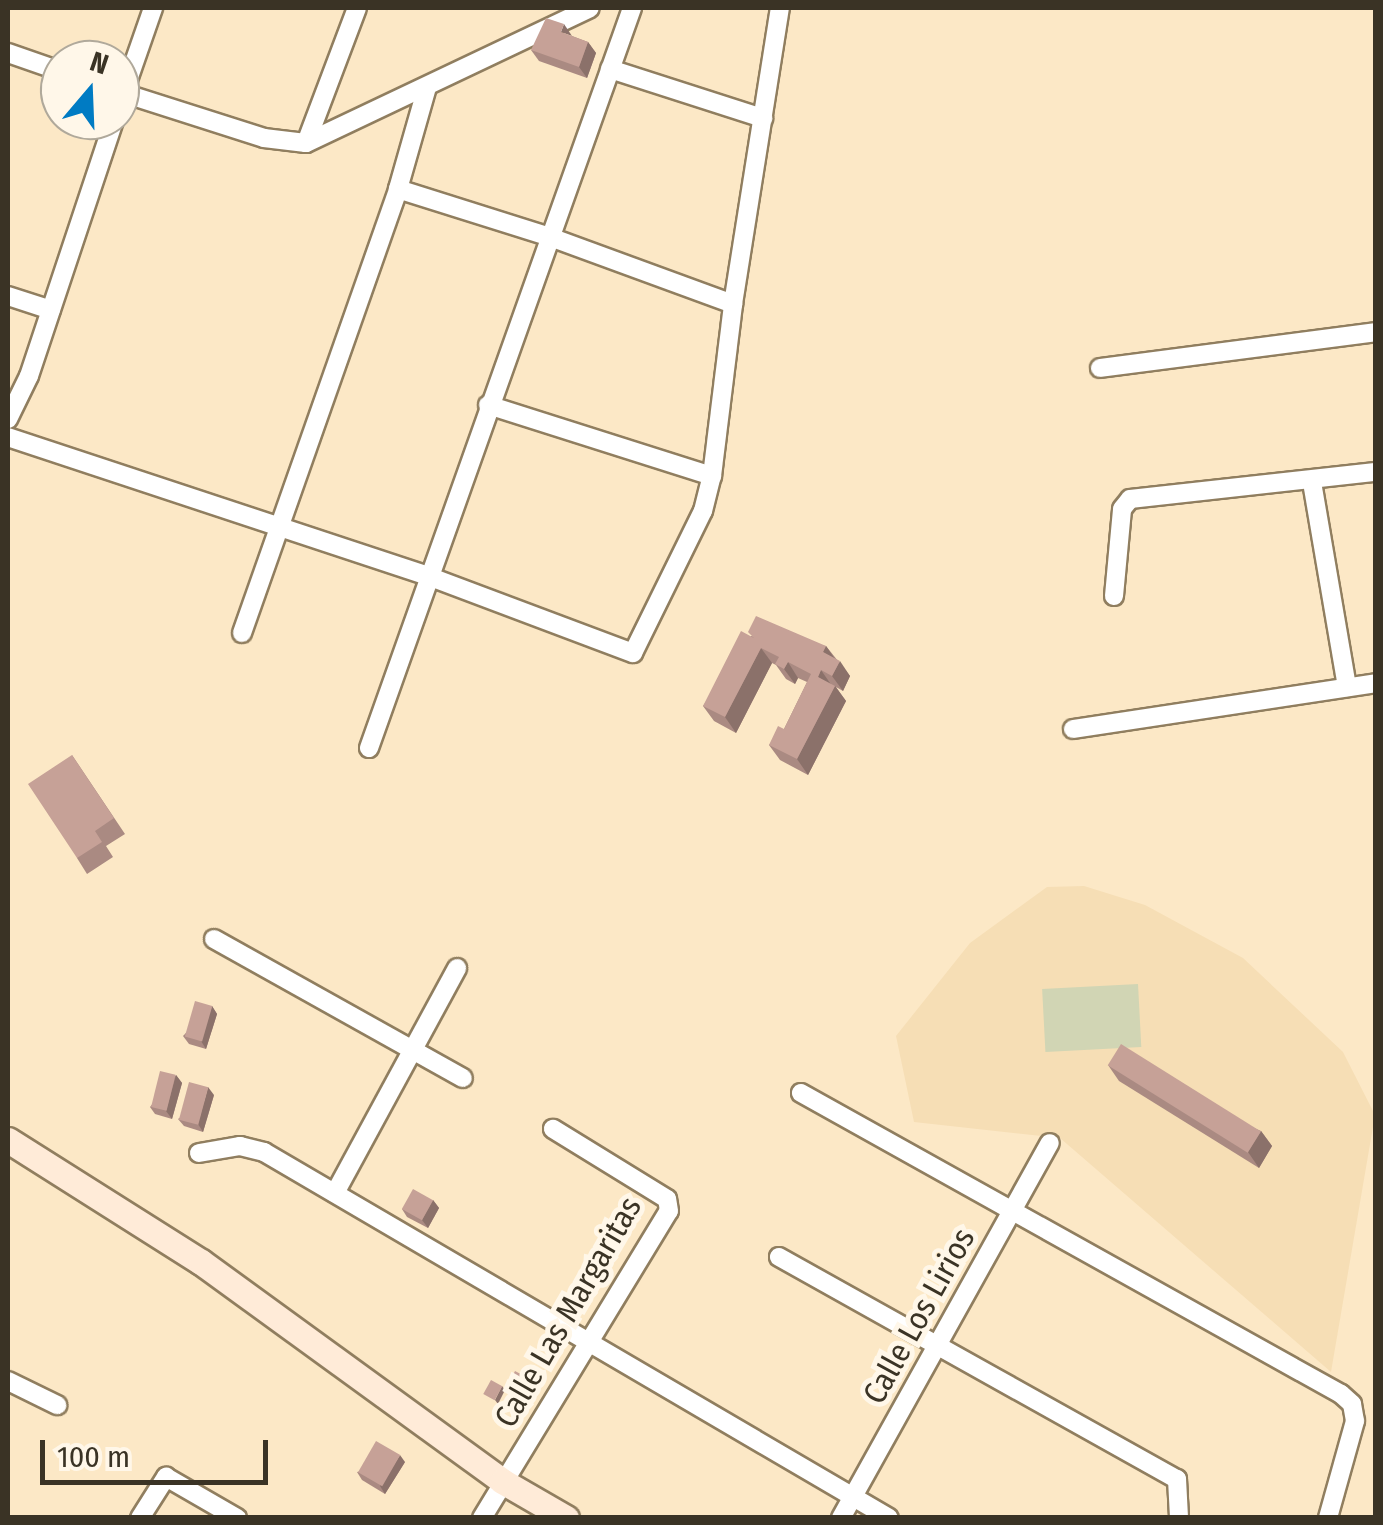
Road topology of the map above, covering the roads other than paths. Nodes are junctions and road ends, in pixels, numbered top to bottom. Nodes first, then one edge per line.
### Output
1 (152, 8) edge
2 (357, 8) edge
3 (590, 8) edge
4 (632, 8) edge
5 (780, 8) edge
6 (140, 42) edge
7 (8, 53) edge
8 (40, 64) edge
9 (610, 69) junction
10 (428, 87) junction
11 (140, 102) edge
12 (762, 118) junction
13 (107, 140) edge
14 (306, 144) junction
15 (398, 189) junction
16 (550, 237) junction
17 (8, 296) edge
18 (733, 304) junction
19 (51, 310) junction
20 (1376, 332) edge
21 (1100, 368) dead end
22 (488, 405) junction
23 (8, 419) edge
24 (8, 438) edge
25 (1376, 472) edge
26 (712, 476) junction
27 (1312, 482) junction
28 (280, 528) junction
29 (428, 576) junction
30 (1114, 596) dead end
31 (242, 633) dead end
32 (1376, 683) edge
33 (1348, 688) junction
34 (1073, 729) dead end
35 (368, 748) dead end
36 (214, 939) dead end
37 (457, 968) dead end
38 (463, 1078) dead end
39 (801, 1093) dead end
40 (553, 1129) dead end
41 (8, 1140) edge
42 (1050, 1143) dead end
43 (200, 1153) dead end
44 (335, 1193) junction
45 (1012, 1208) junction
46 (779, 1257) dead end
47 (591, 1342) junction
48 (936, 1348) junction
49 (8, 1381) edge
50 (56, 1405) dead end
51 (502, 1481) junction
52 (853, 1498) junction
53 (140, 1518) edge
54 (237, 1518) edge
55 (482, 1518) edge
56 (566, 1518) edge
57 (842, 1518) edge
58 (889, 1518) edge
59 (1179, 1518) edge
60 (1328, 1518) edge

1 - 6 street
2 - 14 street
3 - 10 street
4 - 9 street
5 - 12 street
7 - 8 street
9 - 12 street
9 - 16 street
10 - 14 street
10 - 15 street
11 - 14 street
12 - 18 street
13 - 19 street
15 - 16 street
15 - 28 street
16 - 18 street
16 - 22 street
17 - 19 street
18 - 26 street
19 - 23 street
20 - 21 street
22 - 26 street
22 - 29 street
24 - 28 street
25 - 27 street
26 - 29 street
27 - 30 street
27 - 33 street
28 - 29 street
28 - 31 street
29 - 35 street
32 - 33 street
33 - 34 street
36 - 38 street
37 - 44 street
39 - 45 street
40 - 47 street, Calle Las Margaritas
41 - 51 street
42 - 45 street, Calle Los Lirios
43 - 44 street
44 - 47 street
45 - 48 street, Calle Los Lirios
45 - 60 street
46 - 48 street
47 - 51 street, Calle Las Margaritas
47 - 52 street
48 - 52 street, Calle Los Lirios
48 - 59 street
49 - 50 street
51 - 55 street, Calle Las Margaritas
51 - 56 street
52 - 57 street, Calle Los Lirios
52 - 58 street
53 - 54 street

